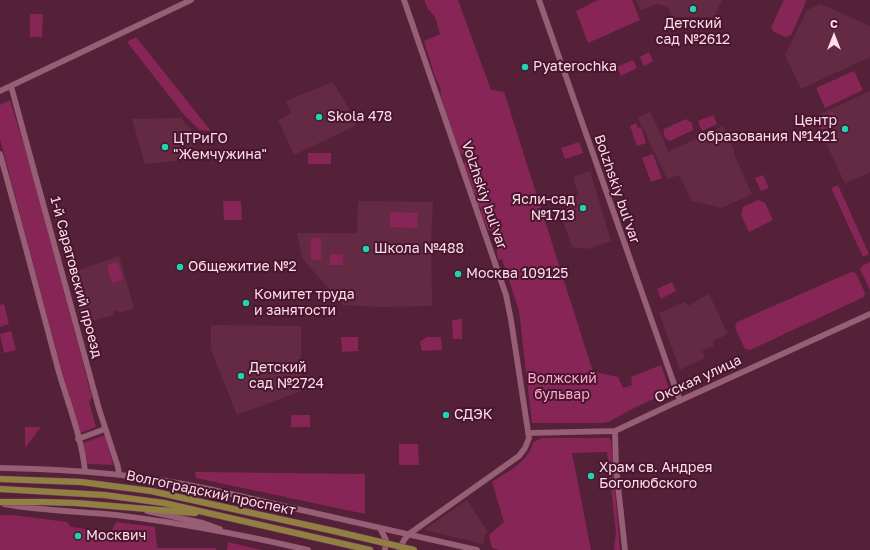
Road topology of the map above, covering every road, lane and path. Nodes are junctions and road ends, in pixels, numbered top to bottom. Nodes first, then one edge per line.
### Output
1 (191, 0) edge
2 (404, 0) edge
3 (539, 0) edge
4 (11, 86) junction
5 (0, 91) edge
6 (0, 154) edge
7 (870, 314) edge
8 (680, 401) junction
9 (106, 429) junction
10 (615, 431) junction
11 (529, 433) junction
12 (78, 439) junction
13 (0, 469) edge
14 (86, 471) junction
15 (119, 474) junction
16 (0, 479) edge
17 (0, 489) edge
18 (0, 502) edge
19 (135, 509) junction
20 (217, 515) junction
21 (380, 528) junction
22 (239, 534) junction
23 (409, 534) junction
24 (624, 549) edge
25 (308, 550) edge
26 (370, 550) edge
27 (386, 550) edge
28 (399, 550) edge
29 (414, 550) edge
30 (477, 550) edge

1 - 4 main road
2 - 11 main road, Volzhskiy bul'var
3 - 8 main road
4 - 5 main road
4 - 9 main road, 1-й Саратовский проезд
6 - 12 main road
7 - 8 main road, Окская улица
8 - 10 main road, Окская улица
9 - 12 main road
9 - 15 main road, 1-й Саратовский проезд
10 - 11 main road, Окская улица
10 - 24 main road
11 - 23 main road, Volzhskiy bul'var
12 - 14 main road
13 - 14 main road
14 - 15 main road
15 - 21 main road
16 - 29 main road, Волгоградский проспект, bridge
17 - 20 main road, Волгоградский проспект
18 - 19 main road, bridge
18 - 22 main road
19 - 20 main road
19 - 22 main road
20 - 26 main road, Волгоградский проспект
21 - 23 main road
21 - 27 main road
22 - 25 main road
23 - 28 main road
23 - 30 main road

